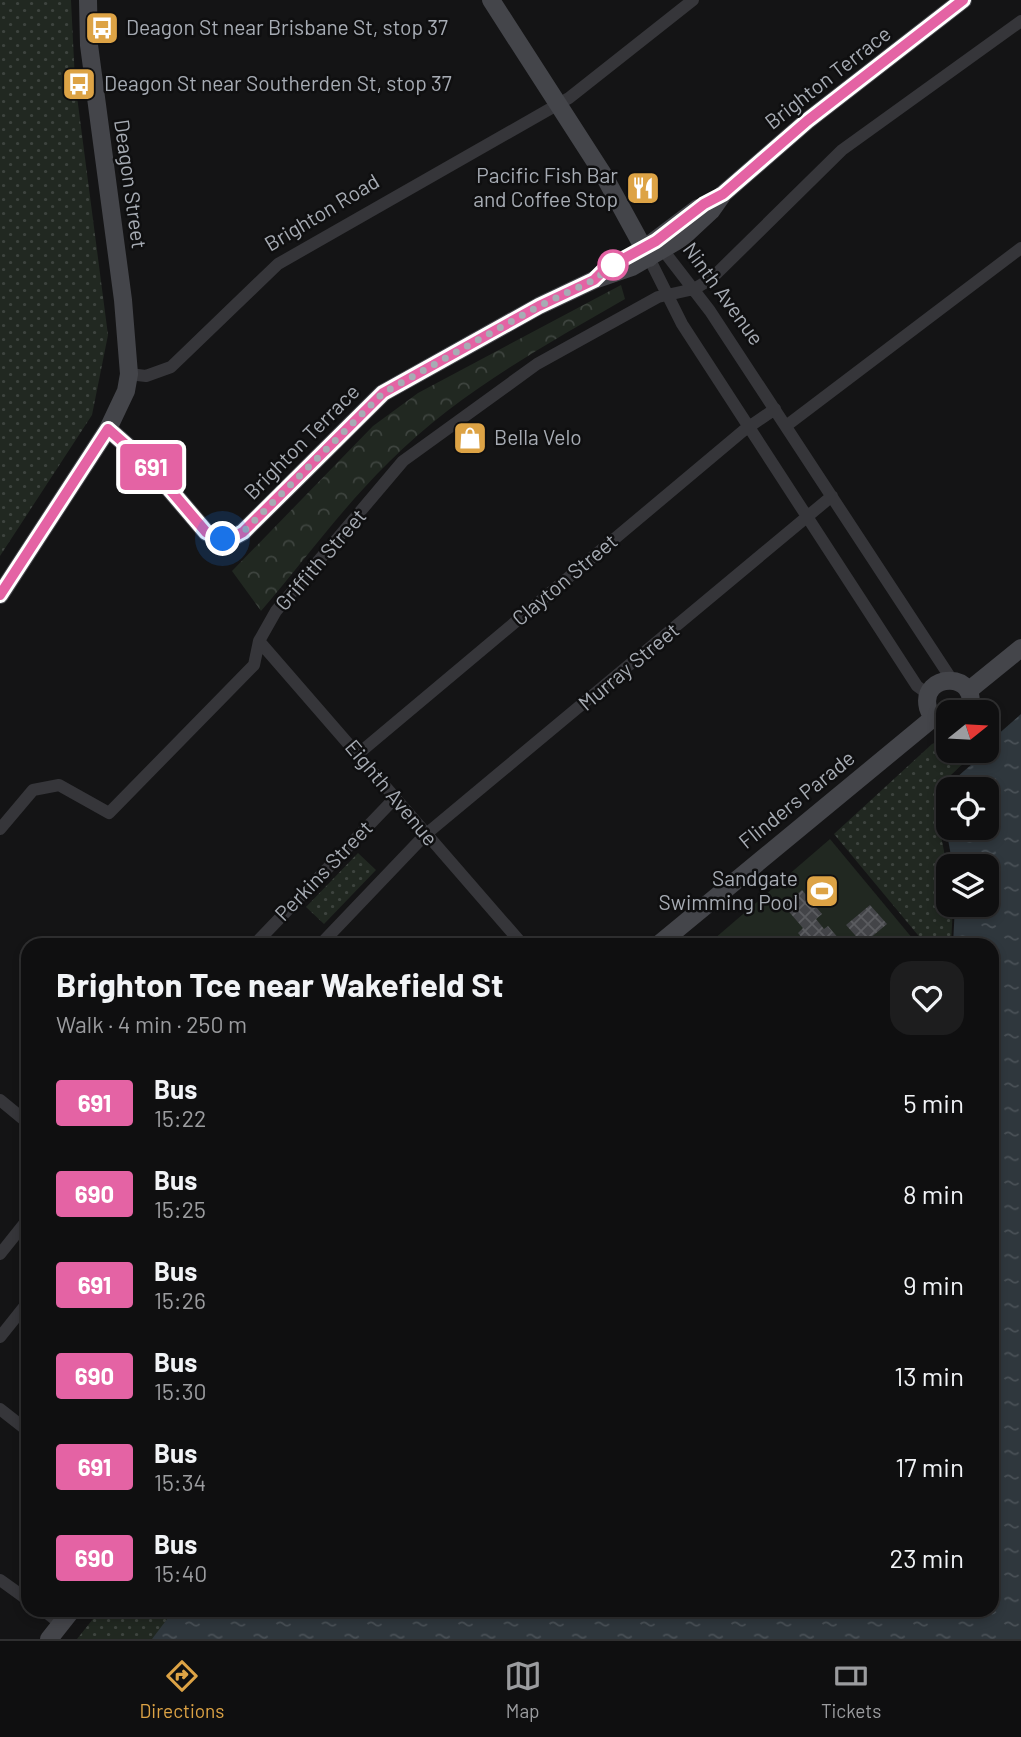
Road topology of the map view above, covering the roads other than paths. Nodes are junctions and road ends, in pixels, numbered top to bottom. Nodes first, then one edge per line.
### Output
1 (88, 0) edge
2 (491, 0) edge
3 (693, 0) edge
4 (963, 0) edge
5 (1021, 21) edge
6 (558, 104) junction
7 (1021, 248) edge
8 (653, 250) junction
9 (694, 289) junction
10 (667, 293) junction
11 (129, 374) junction
12 (775, 409) junction
13 (786, 426) junction
14 (749, 427) junction
15 (108, 429) junction
16 (832, 496) junction
17 (808, 517) junction
18 (0, 595) edge
19 (259, 641) junction
20 (1021, 648) edge
21 (952, 680) junction
22 (968, 691) junction
23 (929, 694) junction
24 (970, 700) edge
25 (936, 716) edge
26 (936, 725) edge
27 (358, 754) junction
28 (395, 798) junction
29 (0, 829) edge
30 (425, 835) junction
31 (261, 938) edge
32 (327, 938) edge
33 (517, 938) edge
34 (667, 938) edge
35 (0, 1100) edge
36 (21, 1117) edge
37 (21, 1228) edge
38 (0, 1254) edge
39 (21, 1311) edge
40 (0, 1337) edge
41 (0, 1409) edge
42 (21, 1426) edge
43 (0, 1580) edge
44 (21, 1595) edge
45 (67, 1617) edge
46 (49, 1639) edge

1 - 11 main road, Deagon Street
2 - 6 main road, Ninth Avenue
3 - 6 street, Brighton Road
4 - 8 main road, Brighton Terrace
5 - 9 street
6 - 8 main road, Ninth Avenue
6 - 11 street, Brighton Road
7 - 13 street
8 - 9 street, Ninth Avenue
8 - 10 street, Ninth Avenue
8 - 15 main road, Brighton Terrace
9 - 10 street, Griffith Street
9 - 12 street, Ninth Avenue
10 - 14 street, Ninth Avenue
10 - 19 street, Griffith Street
11 - 15 main road
12 - 13 street, Ninth Avenue
12 - 14 street, Clayton Street
13 - 16 street, Ninth Avenue
14 - 17 street, Ninth Avenue
14 - 27 street, Clayton Street
15 - 18 main road
16 - 17 street, Murray Street
16 - 21 street, Ninth Avenue
17 - 23 street, Ninth Avenue
17 - 30 street, Murray Street
19 - 27 street, Eighth Avenue
19 - 29 street, Griffith Street
20 - 22 main road
21 - 22 main road
21 - 23 main road
22 - 24 main road
23 - 25 main road, Flinders Parade
26 - 34 main road, Flinders Parade
27 - 28 street, Eighth Avenue
28 - 30 street, Eighth Avenue
28 - 31 street, Perkins Street
30 - 32 street
30 - 33 street, Eighth Avenue
35 - 36 street
37 - 38 street
39 - 40 street
41 - 42 street
43 - 44 street
45 - 46 main road

